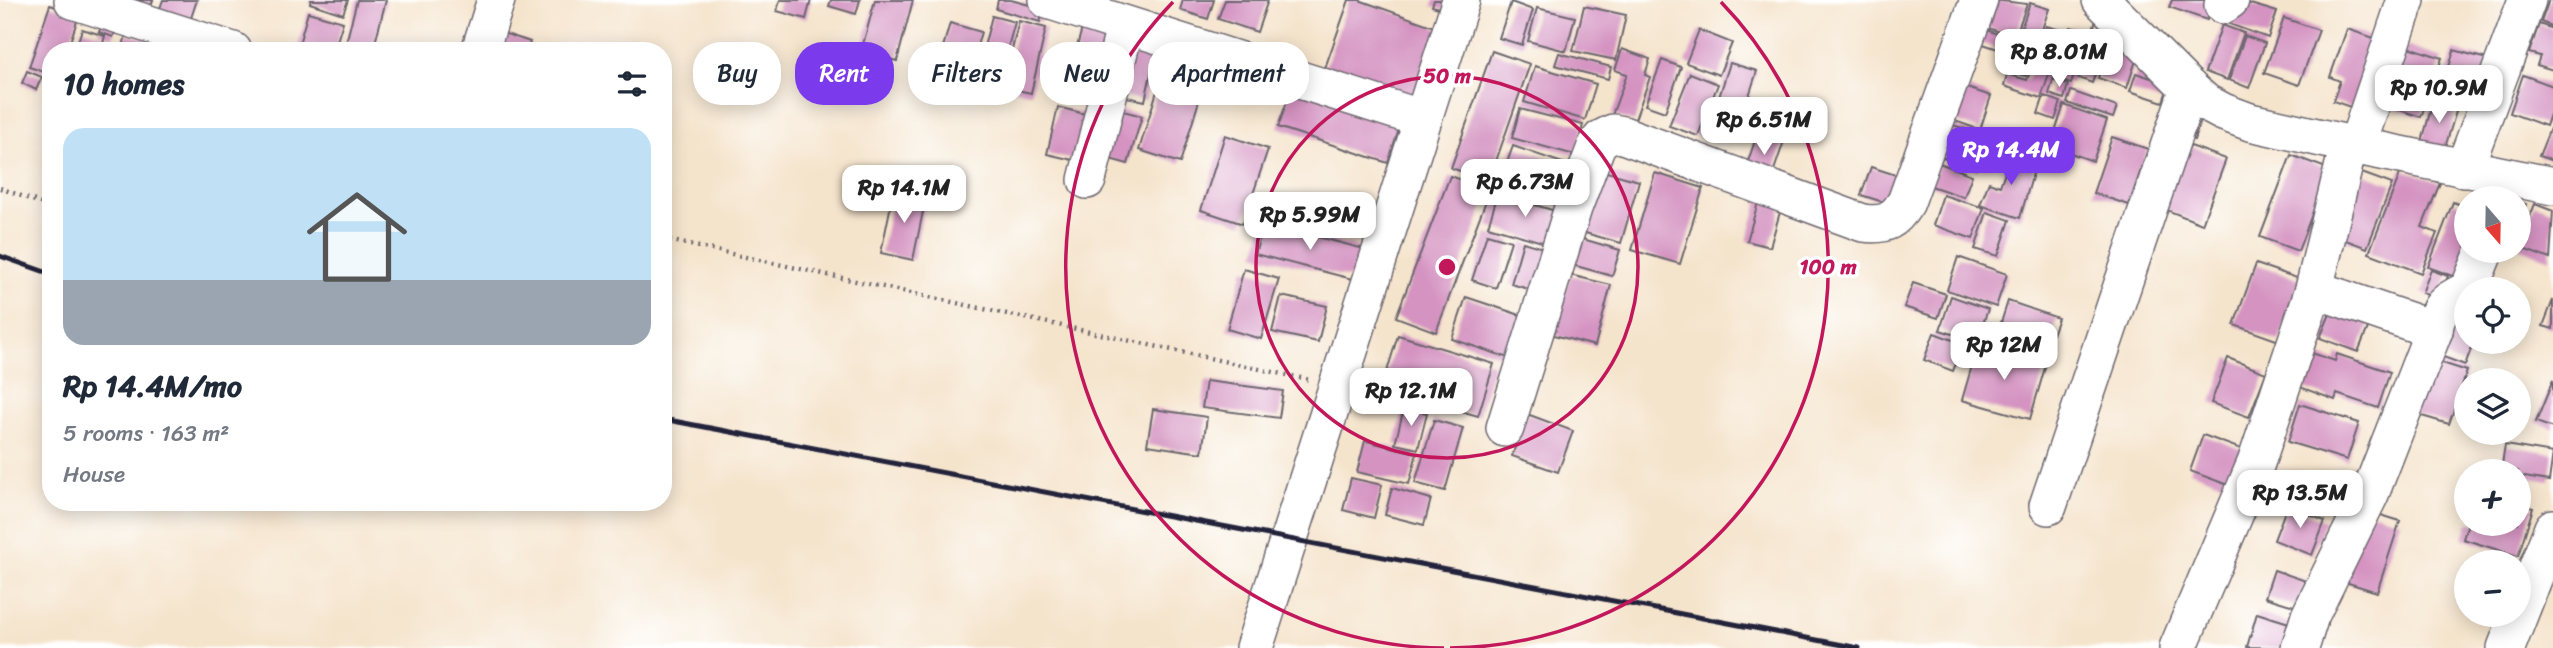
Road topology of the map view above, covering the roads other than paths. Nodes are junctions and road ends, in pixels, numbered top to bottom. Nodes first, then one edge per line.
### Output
1 (73, 0) edge
2 (496, 0) edge
3 (1048, 0) edge
4 (1461, 0) edge
5 (1979, 0) edge
6 (2101, 0) edge
7 (2406, 0) edge
8 (2527, 0) edge
9 (1125, 26) junction
10 (205, 42) edge
11 (483, 42) edge
12 (2189, 88) junction
13 (1423, 119) junction
14 (2353, 145) junction
15 (2464, 169) junction
16 (1087, 180) dead end
17 (2502, 186) edge
18 (2553, 186) edge
19 (2531, 187) edge
20 (2314, 289) junction
21 (2454, 298) edge
22 (2434, 330) junction
23 (1505, 428) dead end
24 (2048, 506) dead end
25 (2553, 528) edge
26 (1254, 648) edge
27 (2178, 648) edge
28 (2300, 648) edge
29 (2507, 648) edge

1 - 10 street
2 - 11 street
3 - 9 street
4 - 13 street
5 - 23 street
6 - 12 street
7 - 14 street
8 - 15 street
9 - 13 street
9 - 16 street
12 - 14 street
12 - 24 street
13 - 26 street
14 - 15 street
14 - 20 street
15 - 17 street
18 - 19 street
20 - 22 street
20 - 27 street
21 - 22 street
22 - 28 street
25 - 29 street

